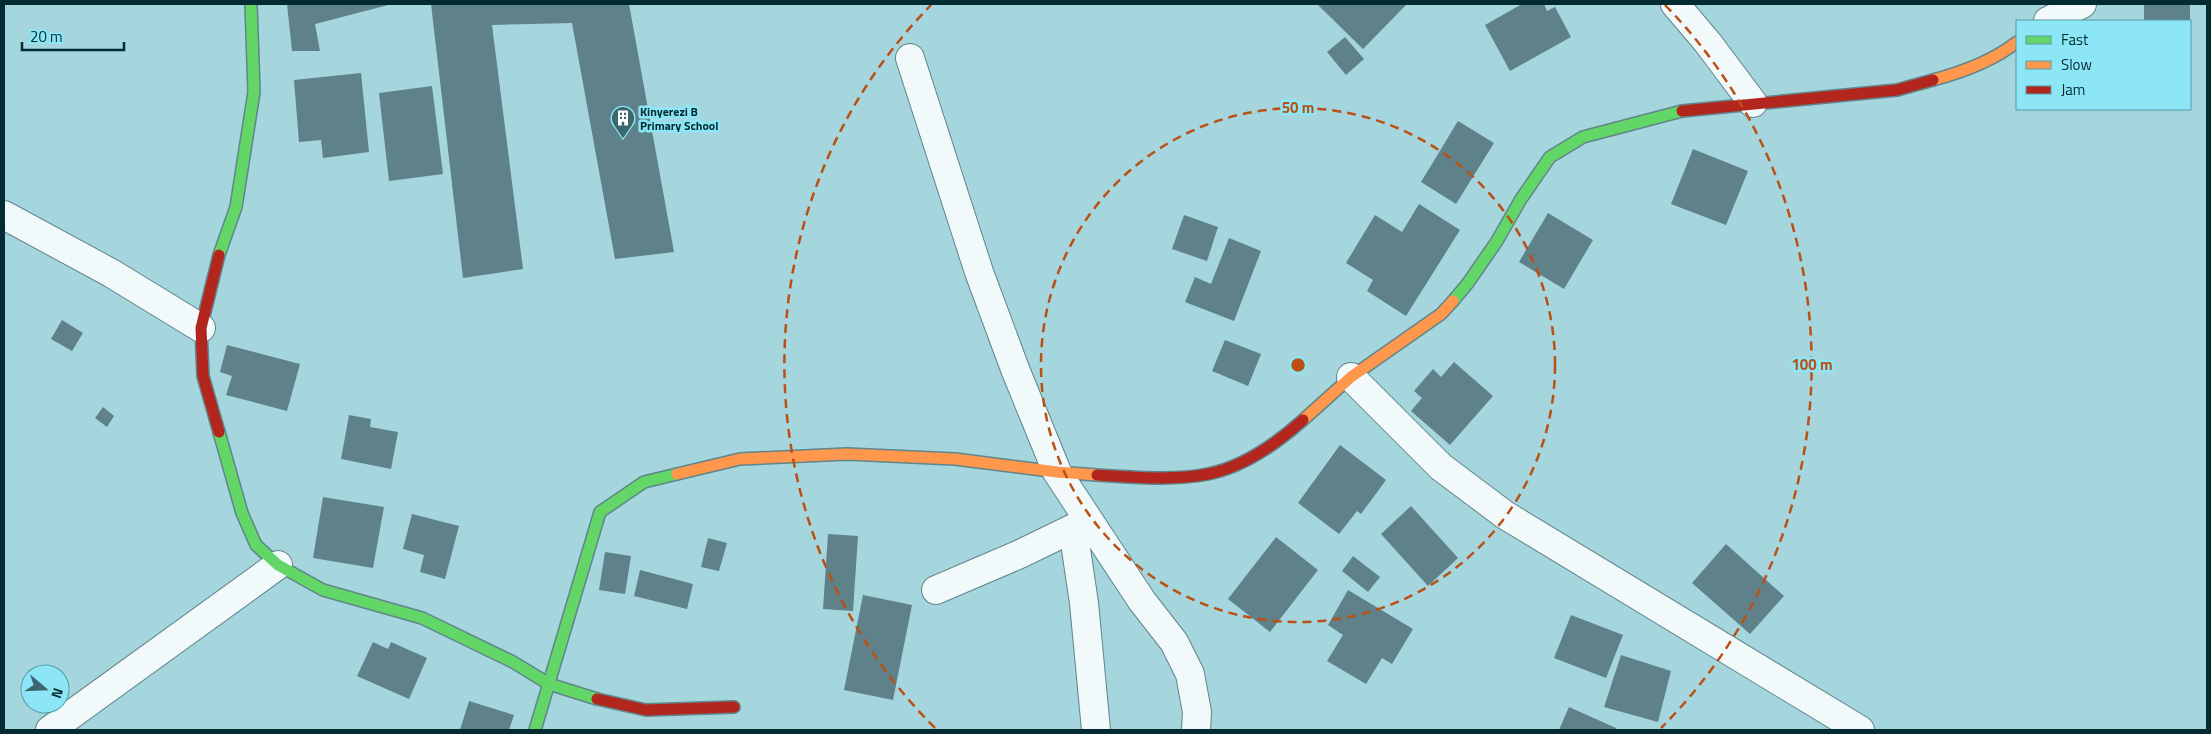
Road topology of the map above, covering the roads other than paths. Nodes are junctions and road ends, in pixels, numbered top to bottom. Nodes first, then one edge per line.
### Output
1 (251, 4) edge
2 (1676, 4) edge
3 (2082, 4) edge
4 (2050, 20) edge
5 (2016, 43) edge
6 (910, 58) dead end
7 (1753, 103) junction
8 (4, 214) edge
9 (202, 328) junction
10 (1351, 377) junction
11 (1057, 472) junction
12 (1081, 525) junction
13 (278, 565) junction
14 (936, 590) dead end
15 (549, 684) junction
16 (734, 707) dead end
17 (50, 730) edge
18 (536, 730) edge
19 (1096, 730) edge
20 (1196, 730) edge
21 (1860, 730) edge

1 - 9 street
2 - 7 street
3 - 4 street
5 - 7 street
6 - 11 street
7 - 10 street
8 - 9 street
9 - 13 street
10 - 11 street
10 - 21 street
11 - 12 street
11 - 15 street
12 - 14 street
12 - 19 street
12 - 20 street
13 - 15 street
13 - 17 street
15 - 16 street
15 - 18 street

